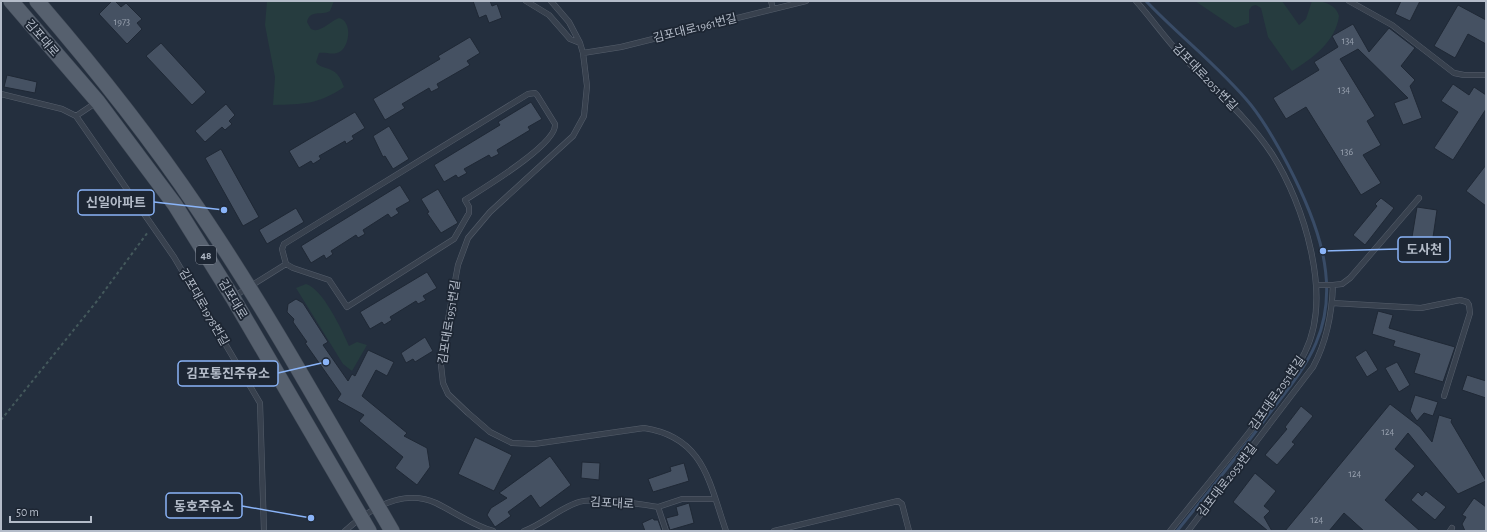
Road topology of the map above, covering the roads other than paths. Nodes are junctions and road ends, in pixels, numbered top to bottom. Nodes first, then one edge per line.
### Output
1 (11, 1) edge
2 (36, 1) edge
3 (526, 1) edge
4 (551, 1) edge
5 (771, 1) edge
6 (806, 1) edge
7 (1136, 1) edge
8 (1348, 1) edge
9 (773, 9) junction
10 (580, 42) junction
11 (583, 53) junction
12 (1486, 75) edge
13 (1, 94) edge
14 (98, 102) junction
15 (76, 116) junction
16 (1419, 198) dead end
17 (286, 264) junction
18 (1319, 285) junction
19 (1331, 285) junction
20 (248, 288) junction
21 (232, 298) junction
22 (1332, 302) junction
23 (1444, 396) dead end
24 (714, 499) junction
25 (378, 507) junction
26 (658, 507) junction
27 (361, 516) junction
28 (264, 531) edge
29 (345, 531) edge
30 (369, 531) edge
31 (392, 531) edge
32 (493, 531) edge
33 (524, 531) edge
34 (666, 531) edge
35 (726, 531) edge
36 (774, 531) edge
37 (909, 531) edge
38 (1170, 531) edge
39 (1188, 531) edge

1 - 14 main road, 김포대로 / 48
2 - 20 main road, 김포대로 / 48
3 - 10 lane
4 - 10 lane, 김포대로1951번길
5 - 9 lane
6 - 9 lane, 김포대로1961번길
7 - 18 lane, 김포대로2051번길
8 - 12 lane
9 - 11 lane, 김포대로1961번길
10 - 11 lane, 김포대로1951번길
11 - 24 lane, 김포대로1951번길
13 - 15 lane
14 - 15 lane
14 - 21 main road, 김포대로 / 48
15 - 28 lane, 김포대로1978번길
16 - 19 lane
17 - 17 lane
17 - 20 lane
18 - 19 lane
18 - 38 lane, 김포대로2051번길
19 - 22 lane, 김포대로2053번길
20 - 21 lane
20 - 25 main road, 김포대로 / 48
21 - 27 main road, 김포대로 / 48
22 - 23 lane
22 - 39 lane, 김포대로2053번길
24 - 26 lane
24 - 35 lane, 김포대로1951번길
25 - 27 lane
25 - 31 main road, 김포대로 / 48
25 - 32 lane
26 - 33 lane, 김포대로
26 - 34 lane
27 - 29 lane
27 - 30 main road, 김포대로 / 48
36 - 37 lane

